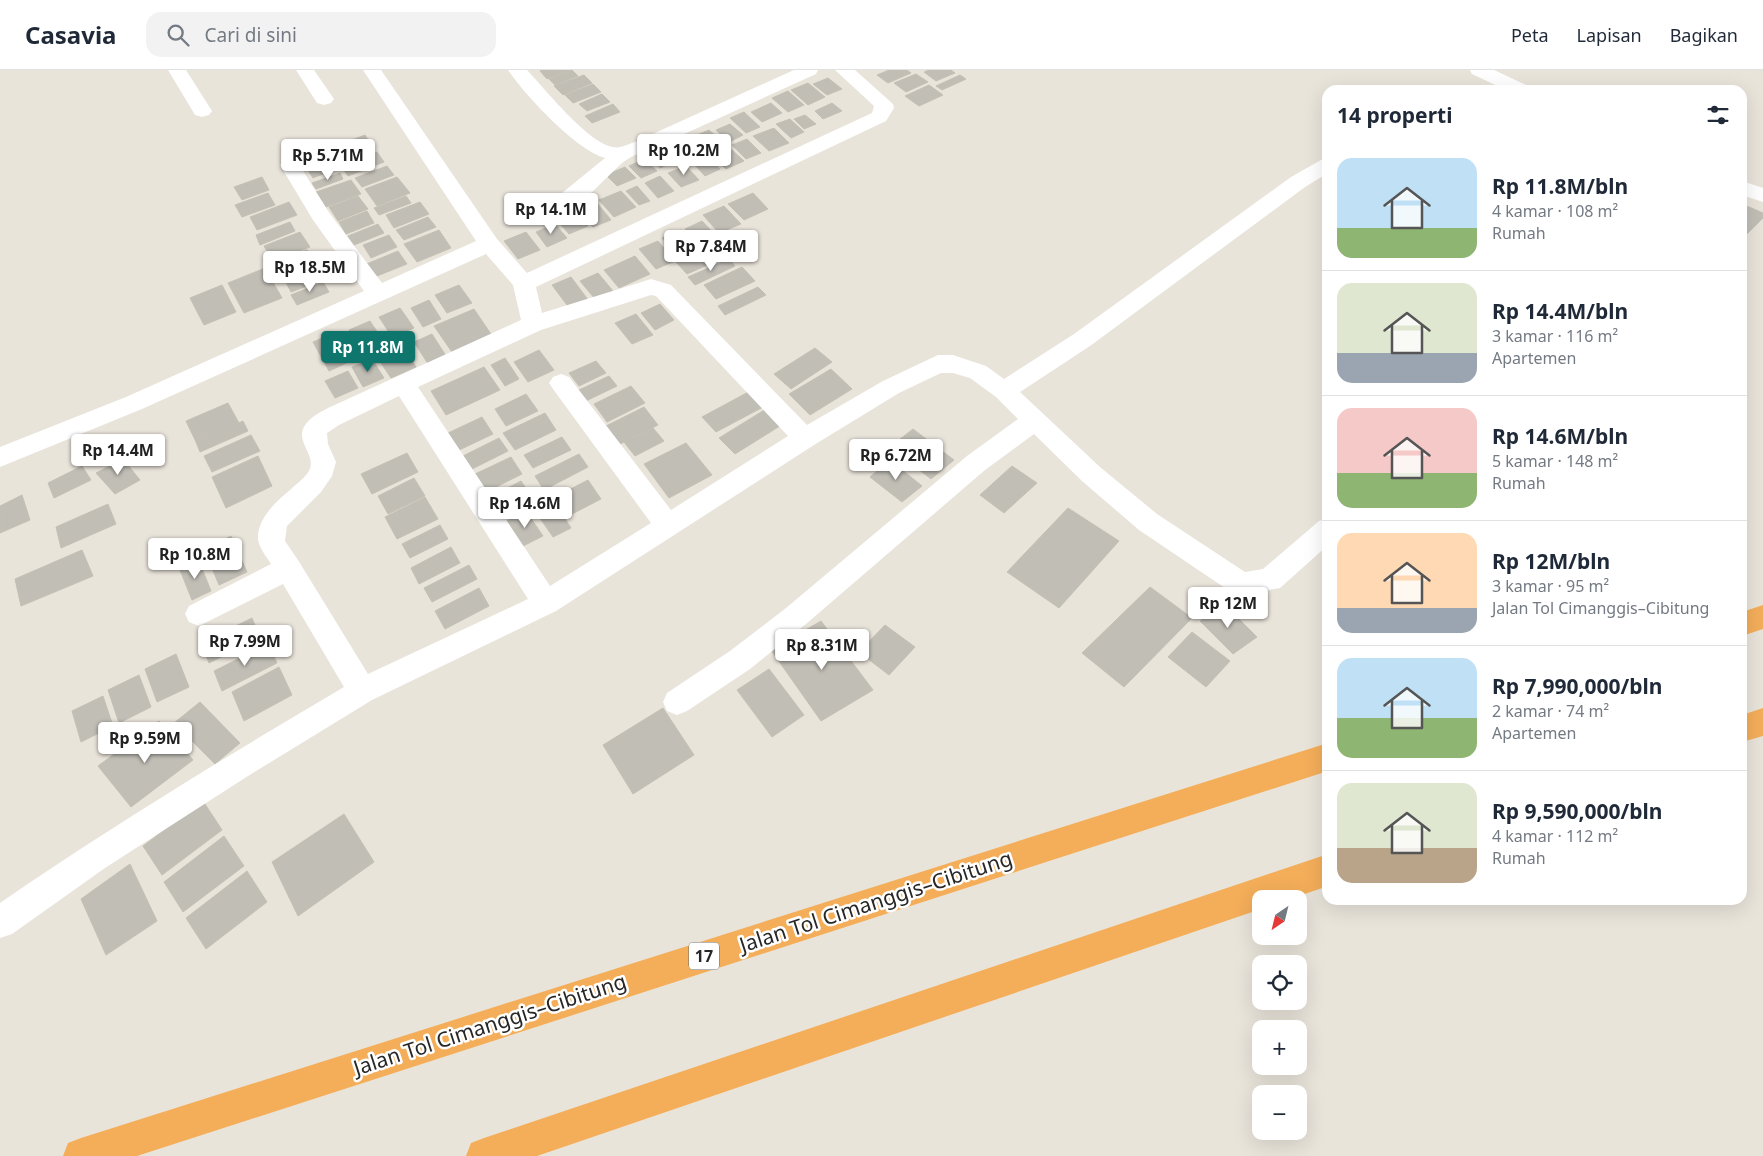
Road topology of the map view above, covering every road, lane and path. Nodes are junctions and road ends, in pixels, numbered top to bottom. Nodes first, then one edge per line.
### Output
1 (177, 70) edge
2 (305, 70) edge
3 (372, 70) edge
4 (518, 70) edge
5 (809, 70) edge
6 (844, 70) edge
7 (1479, 70) edge
8 (1510, 85) edge
9 (324, 99) dead end
10 (202, 111) dead end
11 (622, 154) junction
12 (290, 166) dead end
13 (1322, 168) edge
14 (1747, 189) edge
15 (1763, 195) edge
16 (558, 208) dead end
17 (489, 244) junction
18 (524, 283) junction
19 (377, 293) junction
20 (533, 324) junction
21 (561, 383) dead end
22 (404, 385) junction
23 (1004, 391) junction
24 (1034, 421) junction
25 (805, 438) junction
26 (0, 457) edge
27 (668, 526) junction
28 (1322, 534) edge
29 (289, 568) junction
30 (546, 603) junction
31 (199, 614) dead end
32 (1763, 618) edge
33 (1747, 623) edge
34 (362, 692) junction
35 (677, 702) dead end
36 (1763, 722) edge
37 (1747, 727) edge
38 (1322, 759) edge
39 (1322, 872) edge
40 (0, 922) edge
41 (81, 1156) edge
42 (484, 1156) edge

1 - 10 street
2 - 9 street
3 - 17 street
4 - 11 street
5 - 11 street
6 - 18 street
7 - 8 street
11 - 16 street
12 - 19 street
13 - 23 street
14 - 15 street
17 - 18 street
17 - 19 street
18 - 20 street
19 - 26 street
20 - 22 street
20 - 25 street
21 - 27 street
22 - 29 street
22 - 30 street
23 - 24 street
23 - 25 street
24 - 28 street
24 - 35 street
25 - 27 street
27 - 30 street
29 - 31 street
29 - 34 street
30 - 34 street
32 - 33 highway
34 - 40 street
36 - 37 highway
38 - 41 highway, Jalan Tol Cimanggis–Cibitung / 17
39 - 42 highway

